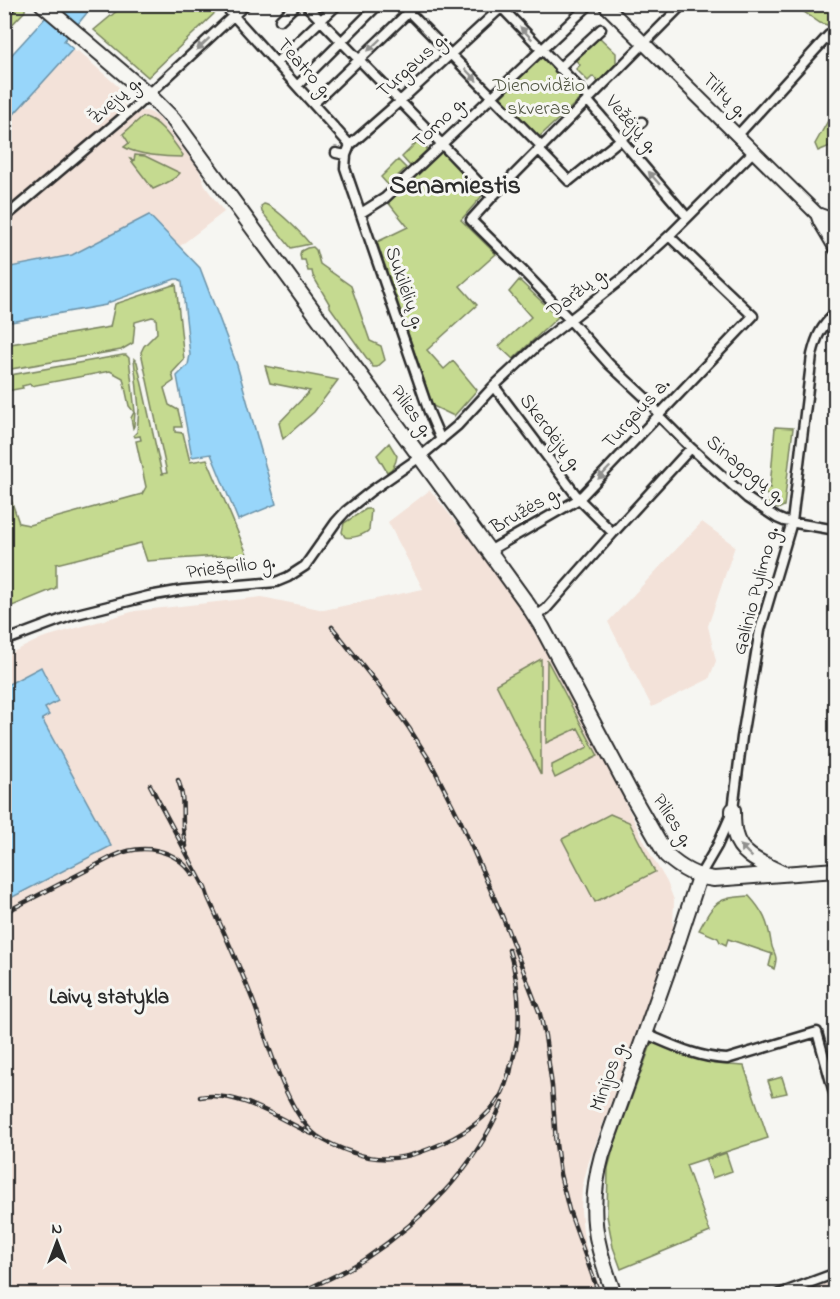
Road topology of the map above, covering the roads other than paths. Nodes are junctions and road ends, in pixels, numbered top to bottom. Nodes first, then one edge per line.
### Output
1 (12, 4) edge
2 (42, 4) edge
3 (223, 4) edge
4 (246, 4) edge
5 (297, 4) edge
6 (304, 4) edge
7 (338, 4) edge
8 (379, 4) edge
9 (401, 4) edge
10 (417, 4) edge
11 (590, 4) edge
12 (604, 4) edge
13 (683, 4) edge
14 (502, 6) edge
15 (409, 12) junction
16 (4, 13) edge
17 (234, 16) junction
18 (280, 20) dead end
19 (320, 20) junction
20 (601, 29) dead end
21 (829, 35) dead end
22 (341, 42) junction
23 (644, 44) junction
24 (542, 50) junction
25 (450, 54) junction
26 (359, 60) junction
27 (276, 63) junction
28 (560, 69) junction
29 (297, 86) junction
30 (148, 95) junction
31 (492, 96) junction
32 (588, 101) junction
33 (399, 102) junction
34 (313, 104) junction
35 (642, 122) dead end
36 (737, 136) junction
37 (621, 139) junction
38 (442, 143) junction
39 (350, 145) junction
40 (540, 148) junction
41 (753, 152) junction
42 (336, 153) dead end
43 (346, 155) junction
44 (492, 197) junction
45 (361, 213) junction
46 (817, 214) junction
47 (687, 217) junction
48 (4, 218) edge
49 (836, 221) edge
50 (669, 236) junction
51 (835, 248) edge
52 (836, 312) edge
53 (569, 319) junction
54 (494, 386) junction
55 (659, 416) junction
56 (441, 440) junction
57 (691, 448) junction
58 (420, 458) junction
59 (579, 499) junction
60 (792, 522) junction
61 (836, 530) edge
62 (613, 533) junction
63 (489, 551) junction
64 (536, 616) junction
65 (4, 641) edge
66 (733, 810) junction
67 (836, 870) edge
68 (784, 874) junction
69 (699, 877) junction
70 (646, 1034) junction
71 (836, 1100) edge
72 (836, 1273) edge
73 (614, 1294) edge
74 (779, 1294) edge

1 - 16 street
2 - 30 main road, Pilies g.
3 - 17 street, Teatro g.
4 - 17 street, Žvejų g.
5 - 18 street
6 - 19 street
7 - 19 street
8 - 22 street
9 - 15 street
10 - 15 street
11 - 24 street, Tomo g.
12 - 23 street, Tiltų g.
13 - 23 street
24 -> 14 street, Vežėjų g.
14 - 25 street, Turgaus g.
15 - 25 street
15 -> 26 street
17 - 27 street, Teatro g.
17 -> 30 street, Žvejų g.
19 - 22 street
19 - 27 street
20 - 28 street
21 - 36 street
22 - 26 street
22 - 29 street
23 - 32 street
23 - 36 street, Tiltų g.
24 - 28 street, Vežėjų g.
24 - 31 street, Tomo g.
25 -> 31 street
25 - 33 street, Turgaus g.
26 - 33 street
26 - 34 street
27 - 29 street, Teatro g.
28 - 32 street, Vežėjų g.
29 - 34 street, Teatro g.
30 - 48 street, Žvejų g.
30 - 58 main road, Pilies g.
31 - 38 street, Tomo g.
31 - 40 street
32 - 37 street, Vežėjų g.
32 - 40 street
33 - 38 street
33 - 39 street, Turgaus g.
34 - 39 street, Teatro g.
35 - 37 street
36 - 41 street, Tiltų g.
37 - 40 street
47 -> 37 street, Vežėjų g.
38 - 44 street
38 - 45 street, Tomo g.
39 - 43 street, Turgaus g.
40 - 44 street
41 - 46 street, Tiltų g.
41 - 47 street, Daržų g.
42 - 43 street
43 - 45 street, Sukilėlių g.
44 - 53 street, Sinagogų g.
45 - 56 street, Sukilėlių g.
46 - 49 street, Tiltų g.
46 - 51 street, Tiltų g.
47 - 50 street, Daržų g.
50 - 53 street, Daržų g.
50 - 55 street, Turgaus a.
52 - 60 street, Galinio Pylimo g.
53 - 54 street, Daržų g.
53 - 55 street, Sinagogų g.
54 - 56 street, Daržų g.
54 - 59 street, Skerdėjų g.
55 - 57 street, Sinagogų g.
55 -> 59 street, Turgaus a.
56 - 58 street, Daržų g.
57 - 60 street, Sinagogų g.
57 - 62 street
58 - 63 main road, Pilies g.
58 - 65 street, Priešpilio g.
59 - 62 street
59 - 63 street, Bružės g.
60 - 61 street, Sinagogų g.
60 - 66 street, Galinio Pylimo g.
62 - 64 street
63 - 64 main road, Pilies g.
64 - 69 main road, Pilies g.
68 -> 66 main road
66 - 69 street, Galinio Pylimo g.
67 - 68 main road
68 - 69 main road
69 - 70 main road, Minijos g.
70 - 71 street
70 - 73 main road, Minijos g.
72 - 74 street

